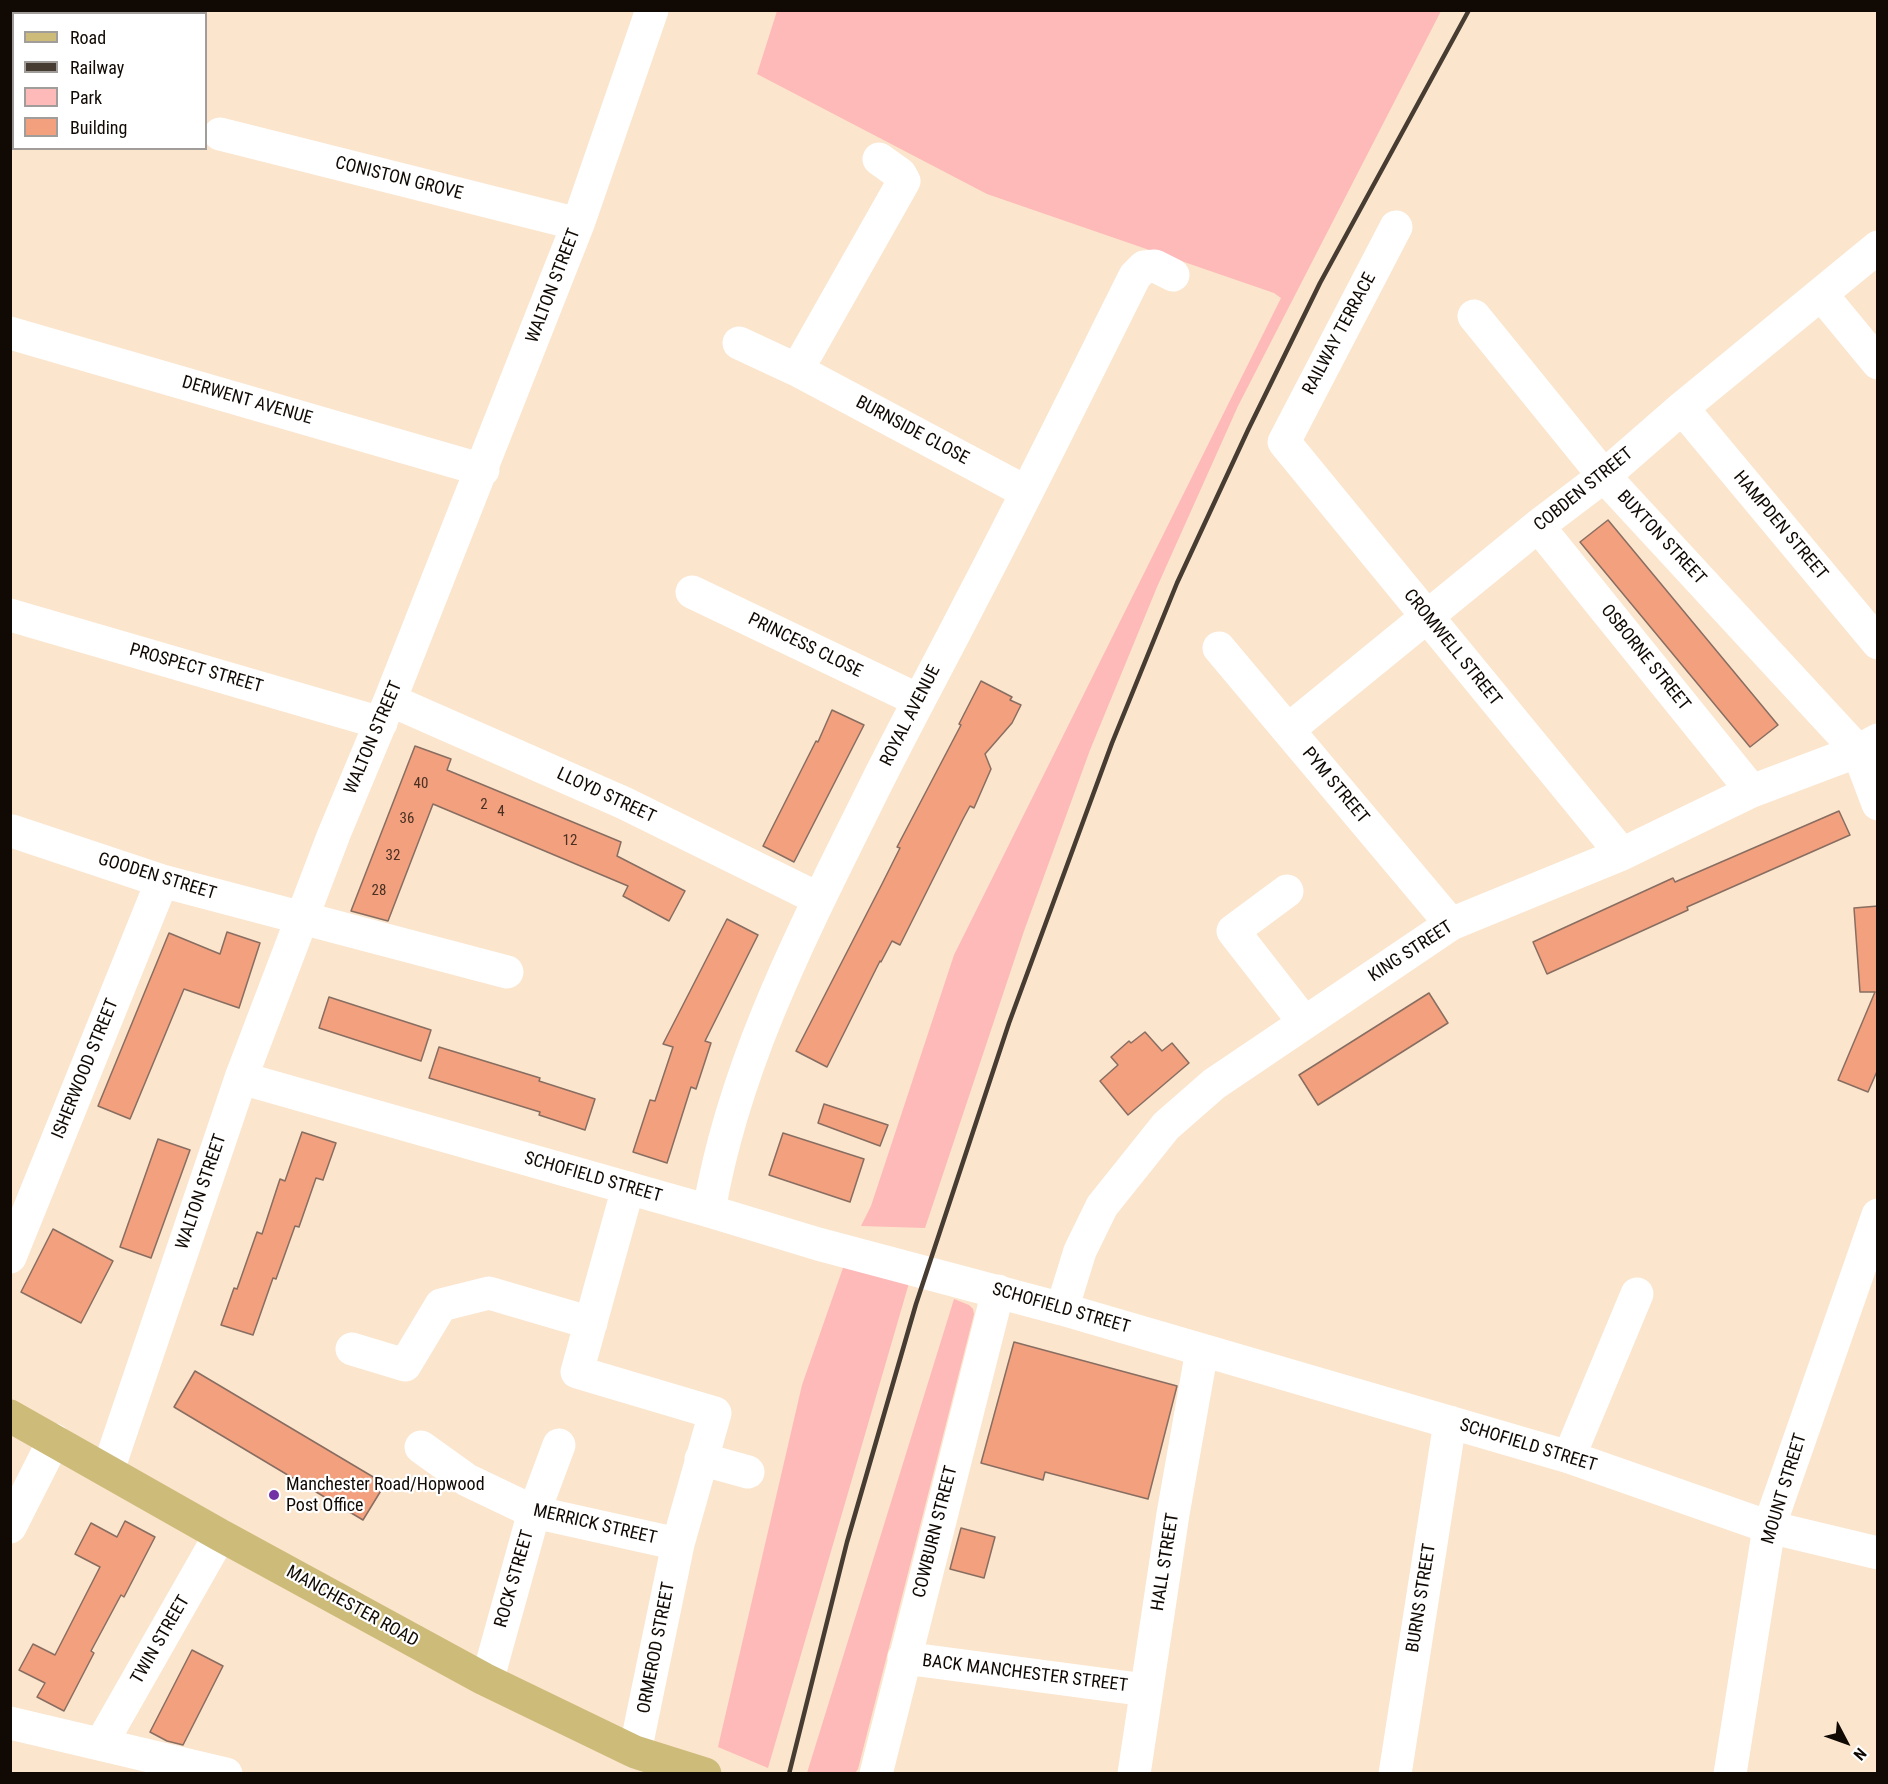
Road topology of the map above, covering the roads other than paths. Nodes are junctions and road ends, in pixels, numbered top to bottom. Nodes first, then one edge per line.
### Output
1 (652, 10) edge
2 (220, 134) dead end
3 (879, 159) dead end
4 (578, 224) junction
5 (1396, 227) dead end
6 (1878, 247) edge
7 (1173, 275) dead end
8 (1821, 294) junction
9 (1474, 316) dead end
10 (10, 333) edge
11 (739, 344) dead end
12 (1878, 363) edge
13 (797, 370) junction
14 (1682, 408) junction
15 (1284, 442) joint
16 (483, 470) junction
17 (1604, 476) junction
18 (1026, 492) junction
19 (1538, 526) junction
20 (692, 592) dead end
21 (10, 615) edge
22 (1426, 617) junction
23 (1878, 644) edge
24 (1219, 648) dead end
25 (918, 700) junction
26 (386, 712) junction
27 (1288, 730) junction
28 (1868, 746) edge
29 (1752, 791) junction
30 (1878, 804) edge
31 (12, 831) edge
32 (1622, 854) junction
33 (162, 881) junction
34 (1287, 891) dead end
35 (819, 899) junction
36 (303, 919) junction
37 (1451, 924) junction
38 (507, 972) dead end
39 (1305, 1022) junction
40 (241, 1078) junction
41 (628, 1188) junction
42 (709, 1211) junction
43 (1878, 1215) edge
44 (10, 1257) edge
45 (998, 1291) junction
46 (1637, 1294) dead end
47 (1062, 1309) junction
48 (591, 1323) junction
49 (352, 1349) dead end
50 (1202, 1350) junction
51 (10, 1416) edge
52 (1450, 1422) junction
53 (54, 1440) junction
54 (559, 1445) dead end
55 (421, 1448) dead end
56 (1569, 1457) junction
57 (701, 1459) junction
58 (108, 1470) junction
59 (748, 1472) dead end
60 (534, 1512) junction
61 (10, 1527) edge
62 (1769, 1527) junction
63 (220, 1535) junction
64 (678, 1544) junction
65 (1878, 1553) edge
66 (904, 1659) junction
67 (484, 1679) junction
68 (1146, 1690) junction
69 (10, 1723) edge
70 (101, 1744) junction
71 (635, 1752) junction
72 (695, 1772) edge
73 (226, 1773) edge
74 (876, 1773) edge
75 (1134, 1773) edge
76 (1395, 1773) edge
77 (1730, 1773) edge

1 - 4 street, WALTON STREET
2 - 4 street, CONISTON GROVE
3 - 13 street
4 - 16 street, WALTON STREET
5 - 15 street, RAILWAY TERRACE
6 - 8 street, COBDEN STREET
7 - 18 street, ROYAL AVENUE
8 - 12 street
8 - 14 street, COBDEN STREET
9 - 17 street, BUXTON STREET
10 - 16 street, DERWENT AVENUE
11 - 13 street, BURNSIDE CLOSE
13 - 18 street, BURNSIDE CLOSE
14 - 17 street, COBDEN STREET
14 - 23 street, HAMPDEN STREET
15 - 22 street, CROMWELL STREET
16 - 26 street, WALTON STREET
17 - 19 street, COBDEN STREET
17 - 28 street, BUXTON STREET
18 - 25 street, ROYAL AVENUE
19 - 22 street, COBDEN STREET
19 - 29 street, OSBORNE STREET
20 - 25 street, PRINCESS CLOSE
21 - 26 street, PROSPECT STREET
22 - 27 street, COBDEN STREET
22 - 32 street, CROMWELL STREET
24 - 27 street, PYM STREET
25 - 35 street, ROYAL AVENUE
26 - 35 street, LLOYD STREET
26 - 36 street, WALTON STREET
27 - 37 street, PYM STREET
28 - 29 street, KING STREET
28 - 30 street
29 - 32 street, KING STREET
31 - 33 street, GOODEN STREET
32 - 37 street, KING STREET
33 - 36 street, GOODEN STREET
33 - 44 street, ISHERWOOD STREET
34 - 39 street
35 - 42 street, ROYAL AVENUE
36 - 38 street, GOODEN STREET
36 - 40 street, WALTON STREET
37 - 39 street, KING STREET
39 - 47 street, KING STREET
40 - 41 street, SCHOFIELD STREET
40 - 58 street, WALTON STREET
41 - 42 street, SCHOFIELD STREET
41 - 48 street
42 - 45 street, SCHOFIELD STREET
43 - 62 street, MOUNT STREET
45 - 47 street, SCHOFIELD STREET
45 - 66 street, COWBURN STREET
46 - 56 street
47 - 50 street, SCHOFIELD STREET
48 - 49 street
48 - 57 street, ORMEROD STREET
50 - 52 street, SCHOFIELD STREET
50 - 68 street, HALL STREET
51 - 53 main road, MANCHESTER ROAD
52 - 56 street, SCHOFIELD STREET
52 - 76 street, BURNS STREET
53 - 58 main road, MANCHESTER ROAD
53 - 61 street
54 - 60 street, ROCK STREET
55 - 60 street, MERRICK STREET
56 - 62 street, SCHOFIELD STREET
57 - 59 street
57 - 64 street, ORMEROD STREET
58 - 63 main road, MANCHESTER ROAD
60 - 64 street, MERRICK STREET
60 - 67 street, ROCK STREET
62 - 65 street, SCHOFIELD STREET
62 - 77 street, MOUNT STREET
63 - 67 main road, MANCHESTER ROAD
63 - 70 street, TWIN STREET
64 - 71 street, ORMEROD STREET
66 - 68 street, BACK MANCHESTER STREET
66 - 74 street, COWBURN STREET
67 - 71 main road, MANCHESTER ROAD
68 - 75 street, HALL STREET
69 - 70 street
70 - 73 street
71 - 72 main road, MANCHESTER ROAD

